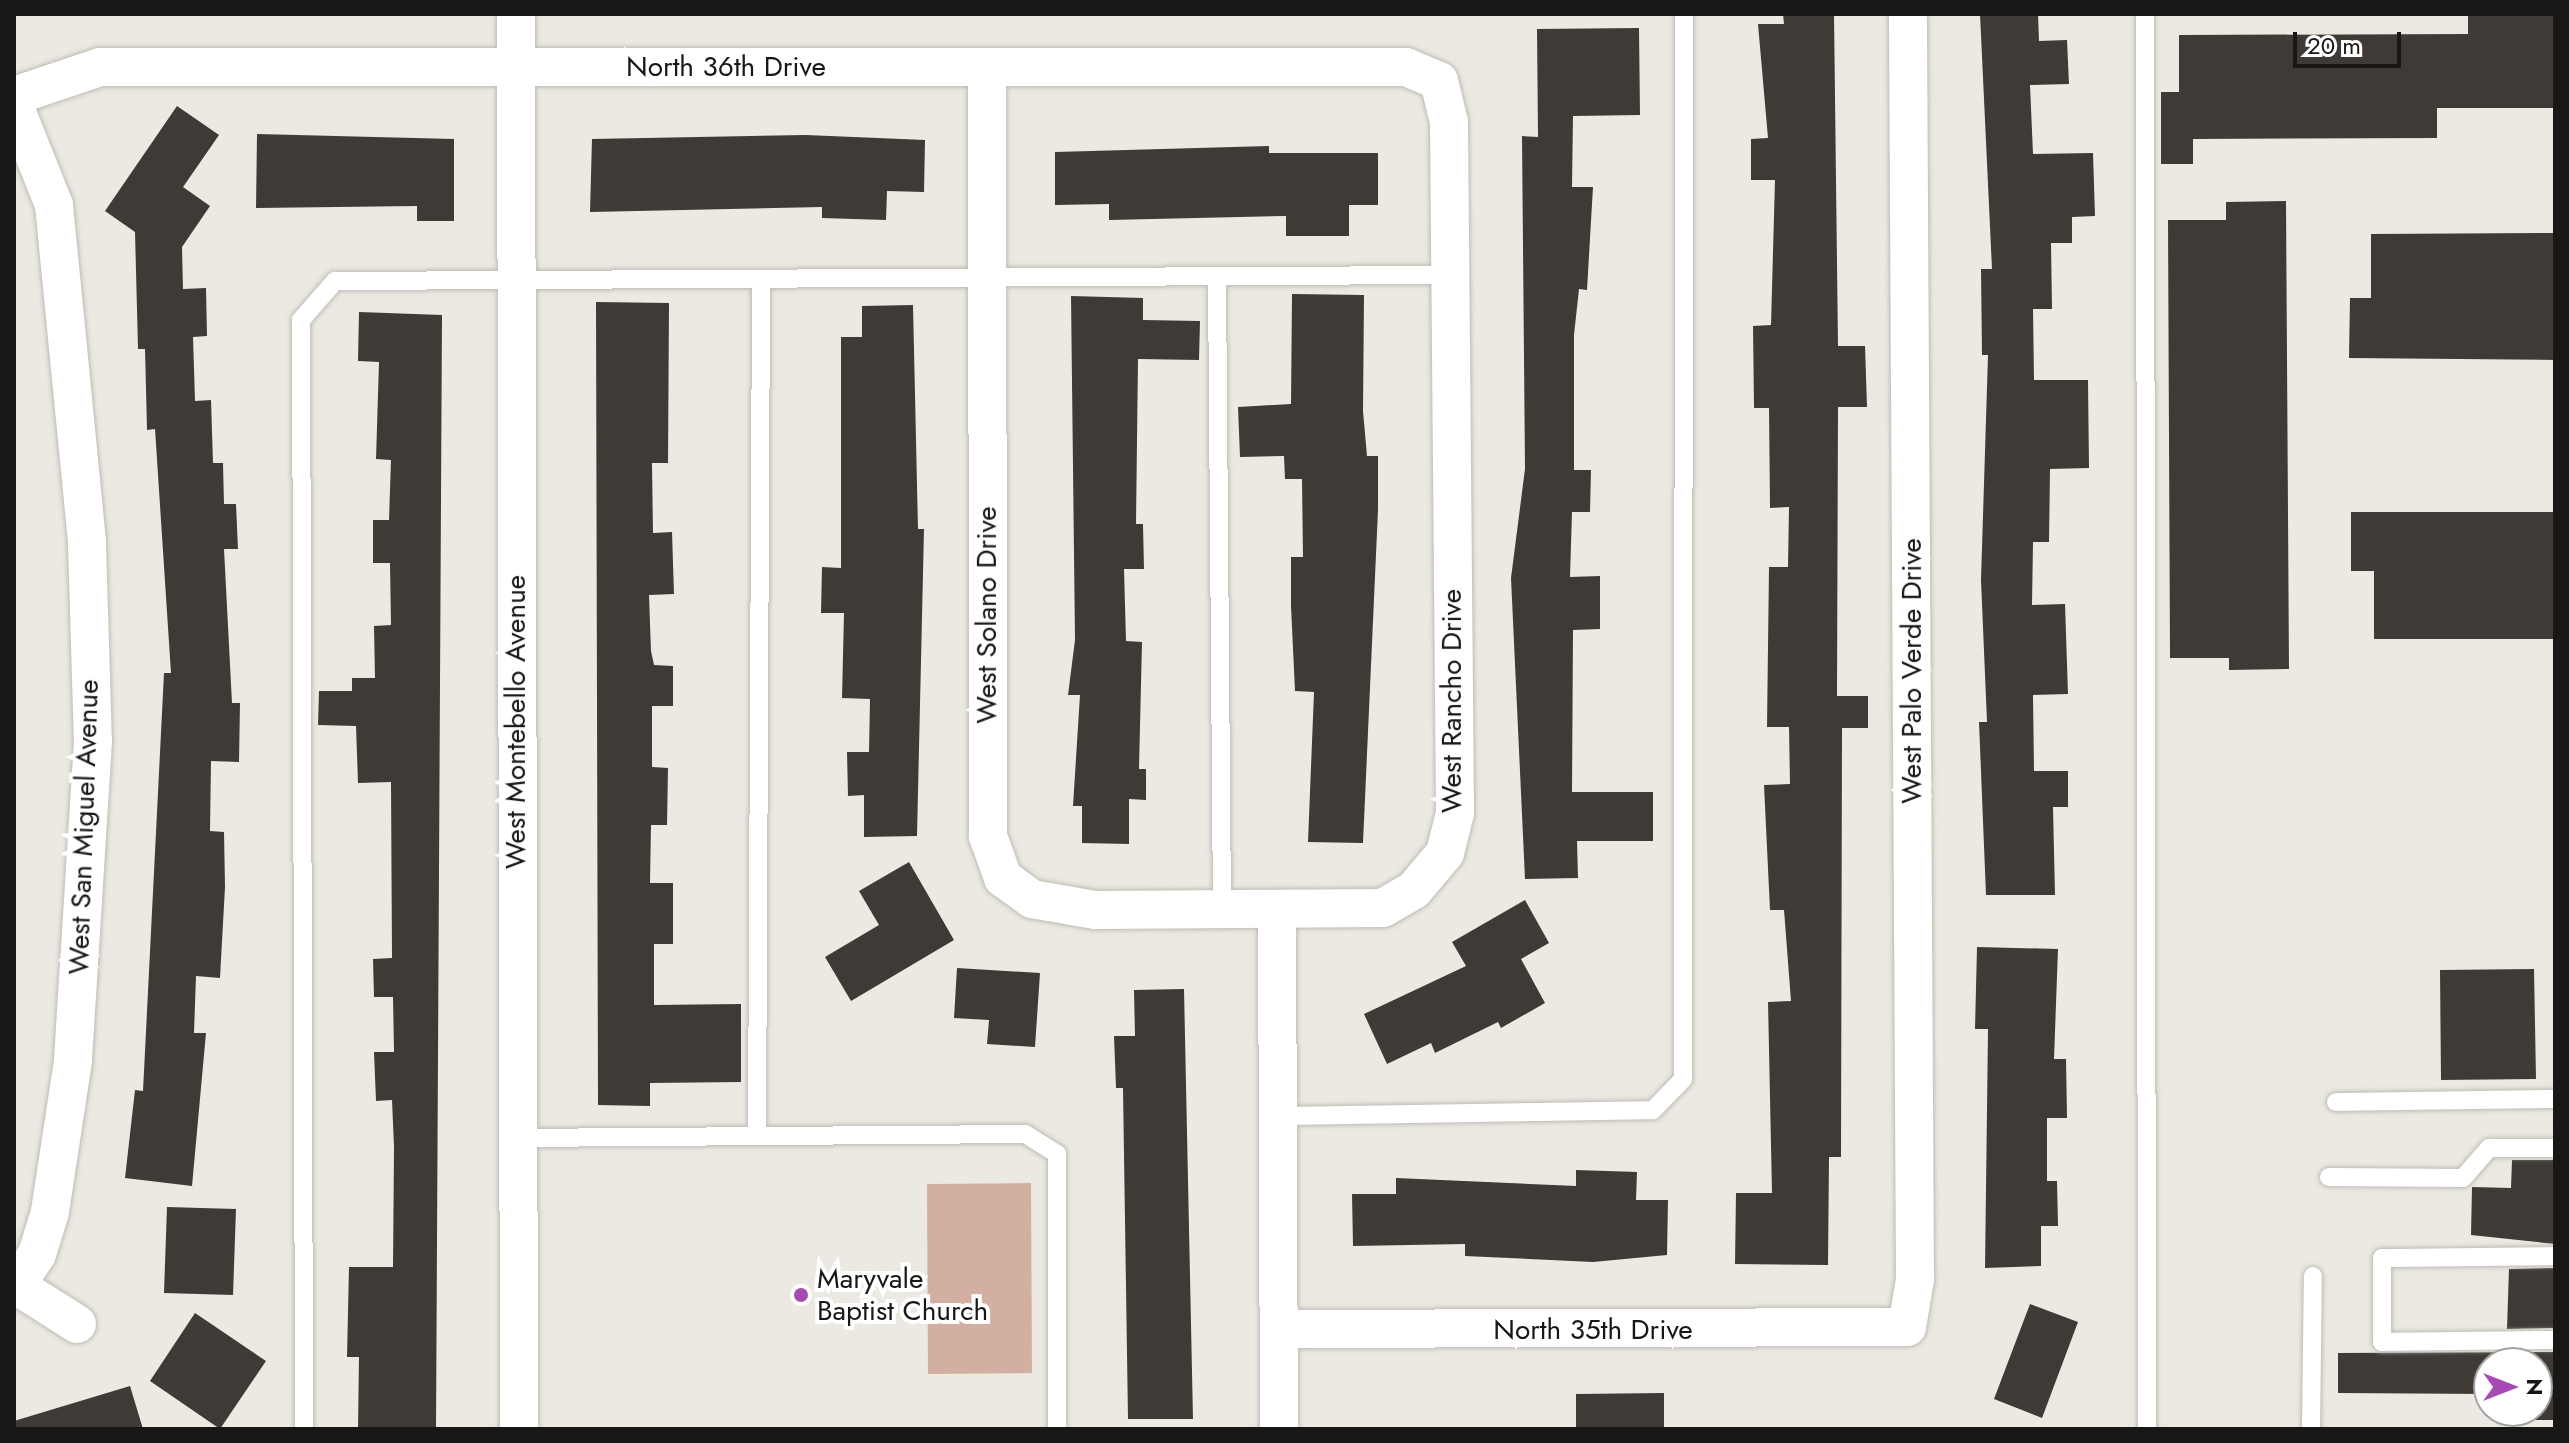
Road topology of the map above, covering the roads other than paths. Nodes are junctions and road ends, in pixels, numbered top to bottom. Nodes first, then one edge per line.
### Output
1 (516, 14) edge
2 (1684, 14) edge
3 (1908, 14) edge
4 (2145, 14) edge
5 (516, 67) junction
6 (987, 68) junction
7 (1439, 81) joint
8 (14, 96) edge
9 (14, 105) edge
10 (1448, 275) junction
11 (1217, 277) junction
12 (516, 281) junction
13 (761, 281) junction
14 (987, 281) junction
15 (1222, 909) junction
16 (1277, 911) junction
17 (2555, 1099) edge
18 (2336, 1102) dead end
19 (1278, 1116) junction
20 (757, 1136) junction
21 (516, 1138) junction
22 (2555, 1148) edge
23 (2329, 1177) dead end
24 (2555, 1256) edge
25 (2313, 1276) dead end
26 (16, 1288) edge
27 (77, 1324) dead end
28 (1907, 1327) joint
29 (1279, 1329) junction
30 (2555, 1340) edge
31 (304, 1429) edge
32 (519, 1429) edge
33 (1057, 1429) edge
34 (1279, 1429) edge
35 (2147, 1429) edge
36 (2311, 1429) edge

1 - 5 street, West Montebello Avenue
2 - 19 lane
3 - 28 street, West Palo Verde Drive
4 - 35 lane
5 - 6 street, North 36th Drive
5 - 8 street, North 36th Drive
5 - 12 street, West Montebello Avenue
6 - 7 street, North 36th Drive
6 - 14 street, West Solano Drive
7 - 10 street, West Rancho Drive
9 - 26 street, West San Miguel Avenue
10 - 11 lane
10 - 16 street, West Rancho Drive
11 - 14 lane
11 - 15 lane
12 - 13 lane
12 - 21 street, West Montebello Avenue
12 - 31 lane
13 - 14 lane
13 - 20 lane
14 - 15 street, West Solano Drive
15 - 16 street, West Solano Drive
16 - 19 street
17 - 18 lane
19 - 29 street
20 - 21 lane
20 - 33 lane
21 - 32 street, West Montebello Avenue
22 - 23 lane
24 - 30 lane
25 - 36 lane
26 - 27 street, West San Miguel Avenue
28 - 29 street, North 35th Drive
29 - 34 street

